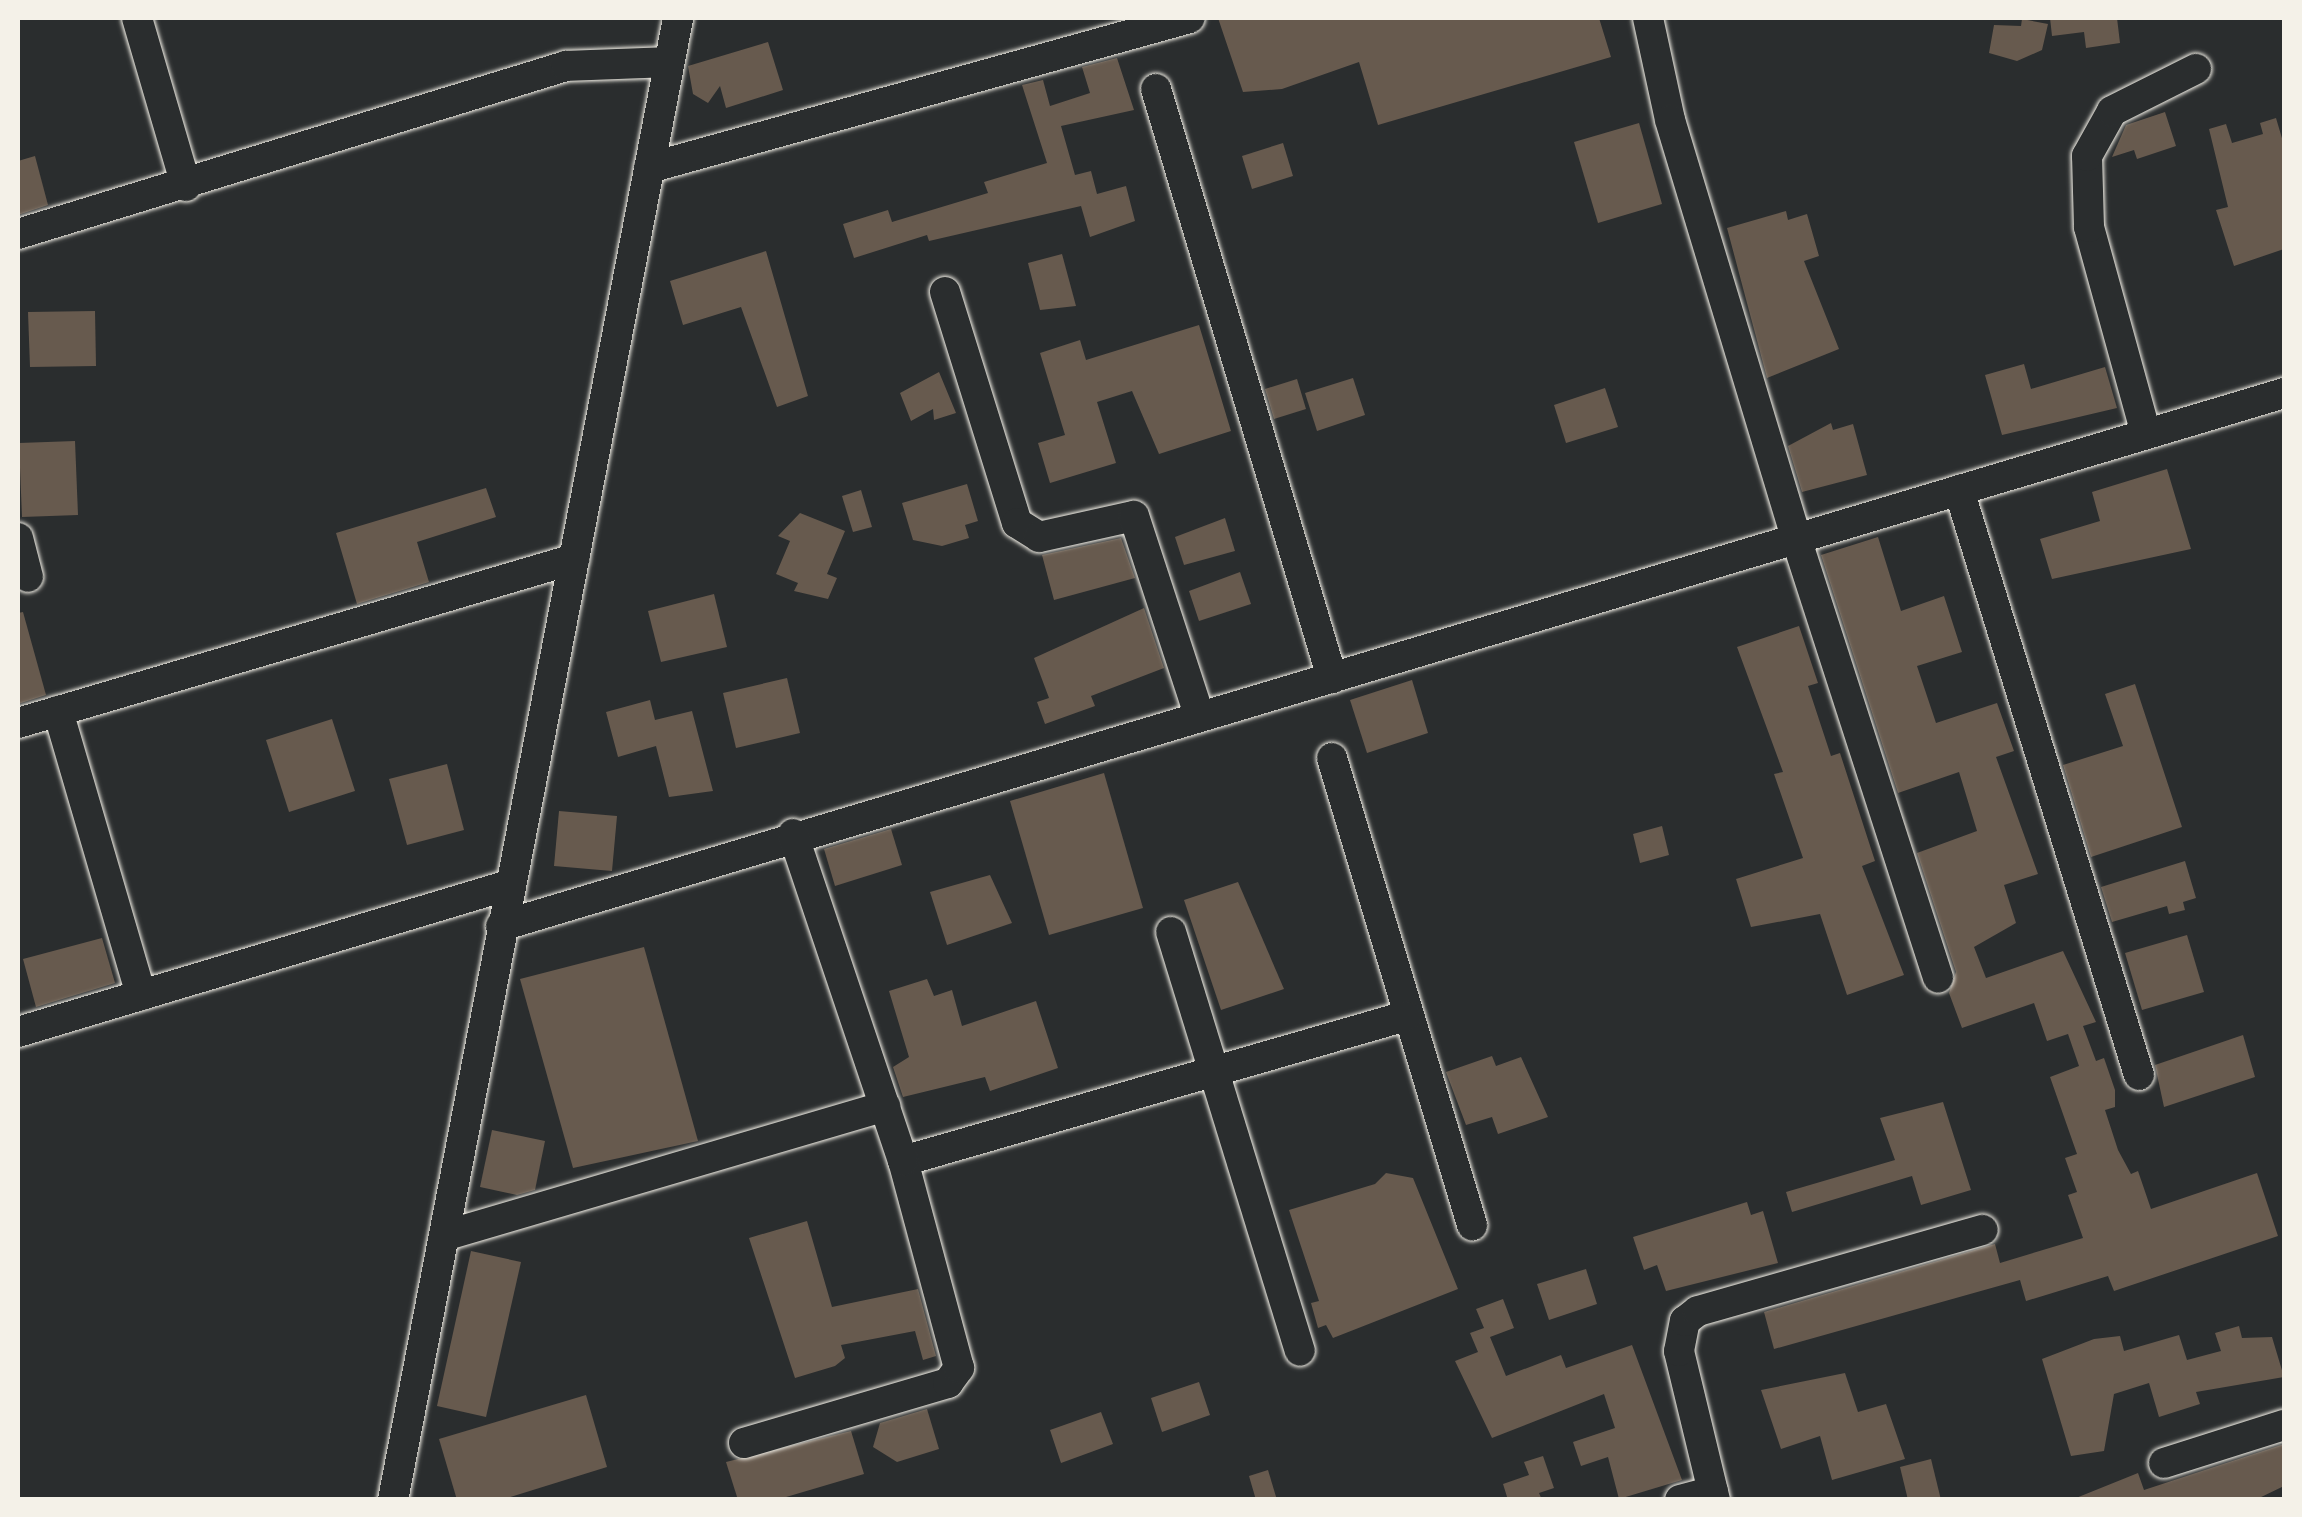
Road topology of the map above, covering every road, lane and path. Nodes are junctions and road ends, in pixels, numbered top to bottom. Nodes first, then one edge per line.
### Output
1 (136, 18) edge
2 (678, 18) edge
3 (1190, 18) edge
4 (1648, 18) edge
5 (669, 62) junction
6 (2196, 69) dead end
7 (1156, 90) dead end
8 (649, 168) junction
9 (186, 186) junction
10 (18, 234) edge
11 (945, 292) dead end
12 (2284, 393) edge
13 (2146, 434) junction
14 (1959, 490) junction
15 (18, 538) edge
16 (1796, 538) junction
17 (574, 559) junction
18 (28, 577) dead end
19 (1332, 678) junction
20 (58, 711) junction
21 (1199, 715) junction
22 (18, 724) edge
23 (1332, 758) dead end
24 (793, 834) junction
25 (509, 885) junction
26 (501, 926) junction
27 (1171, 932) dead end
28 (1938, 978) dead end
29 (141, 995) junction
30 (1406, 1016) junction
31 (18, 1032) edge
32 (1215, 1070) junction
33 (2138, 1075) dead end
34 (885, 1106) junction
35 (903, 1161) junction
36 (1472, 1225) dead end
37 (1983, 1230) dead end
38 (444, 1236) junction
39 (1300, 1351) dead end
40 (2284, 1424) edge
41 (744, 1442) dead end
42 (2164, 1463) dead end
43 (1714, 1495) edge
44 (393, 1500) edge
45 (1680, 1500) edge

1 - 9 street
2 - 5 street
3 - 8 street
4 - 16 street
5 - 8 street
5 - 9 street
6 - 13 street
7 - 19 street
8 - 17 street
9 - 10 street
11 - 21 street
12 - 13 street
13 - 14 street
14 - 16 street
14 - 33 street
15 - 18 street
16 - 19 street
16 - 28 street
17 - 20 street
17 - 25 street
19 - 21 street
20 - 22 street
20 - 29 street
21 - 24 street
23 - 30 street
24 - 26 street
24 - 34 street
25 - 26 street
25 - 29 street
26 - 38 street
27 - 32 street
29 - 31 street
30 - 32 street
30 - 36 street
32 - 35 street
32 - 39 street
34 - 35 street
34 - 38 street
35 - 41 street
37 - 43 street
38 - 44 street
40 - 42 street
43 - 45 street

